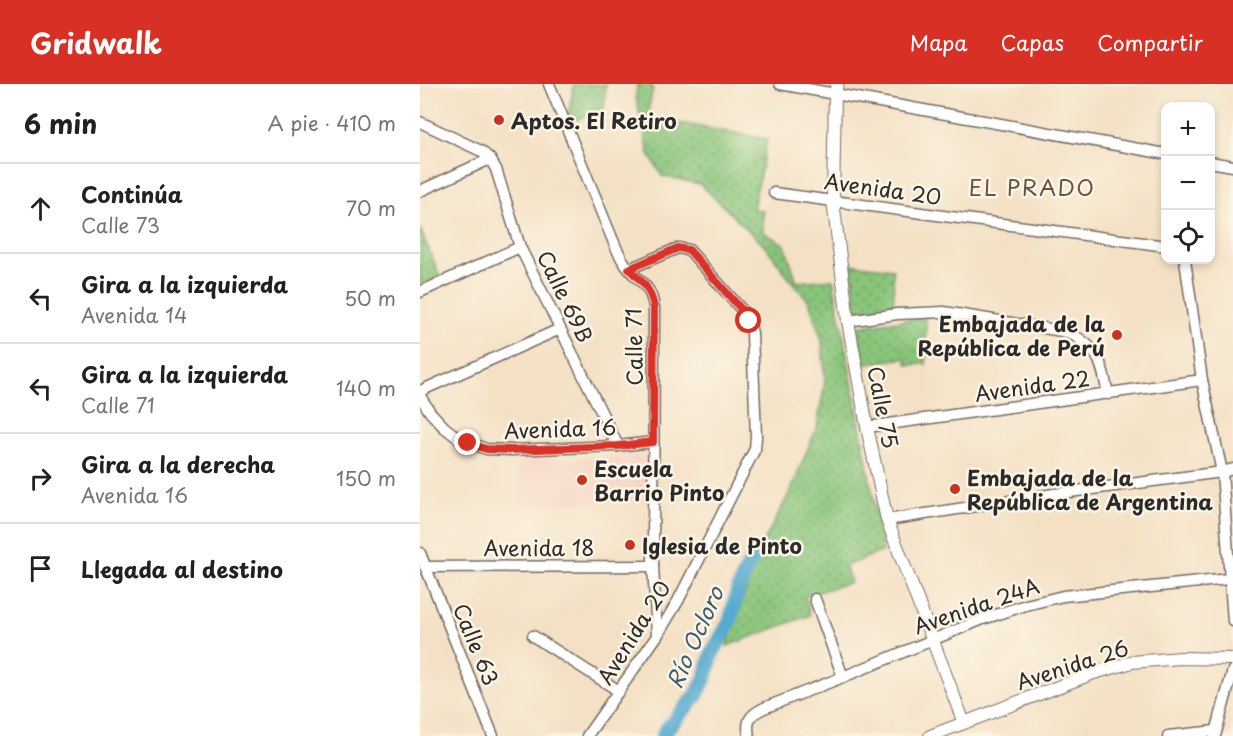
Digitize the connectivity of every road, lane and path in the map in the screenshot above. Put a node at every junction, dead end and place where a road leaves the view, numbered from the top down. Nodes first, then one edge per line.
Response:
1 (549, 84) edge
2 (780, 84) edge
3 (836, 89) edge
4 (420, 122) edge
5 (1161, 153) edge
6 (490, 159) junction
7 (1215, 163) edge
8 (1233, 166) edge
9 (420, 191) edge
10 (774, 193) dead end
11 (833, 201) junction
12 (1161, 245) edge
13 (520, 247) junction
14 (1186, 264) edge
15 (629, 269) junction
16 (420, 292) edge
17 (848, 321) junction
18 (560, 329) junction
19 (1202, 380) junction
20 (420, 391) edge
21 (1108, 394) junction
22 (420, 396) edge
23 (867, 427) junction
24 (653, 442) junction
25 (618, 446) junction
26 (1228, 471) edge
27 (887, 520) junction
28 (420, 553) edge
29 (653, 566) junction
30 (425, 567) junction
31 (1229, 579) junction
32 (815, 599) dead end
33 (1233, 621) edge
34 (533, 636) dead end
35 (657, 636) junction
36 (932, 639) junction
37 (1233, 659) edge
38 (1233, 670) edge
39 (843, 677) junction
40 (619, 691) junction
41 (964, 723) junction
42 (1215, 734) edge
43 (493, 736) edge
44 (587, 736) edge
45 (749, 736) edge
46 (930, 736) edge
47 (1168, 736) edge

1 - 15 street, Calle 71
2 - 3 street
3 - 5 street
3 - 11 street, Calle 75
4 - 6 street
6 - 9 street
6 - 13 street, Calle 69B
7 - 8 street
10 - 11 street, Avenida 20
11 - 12 street, Avenida 20
11 - 17 street, Calle 75
13 - 16 street
13 - 18 street, Calle 69B
14 - 19 street
15 - 24 street, Calle 71
15 - 35 street, Avenida 20
17 - 21 street
17 - 23 street, Calle 75
18 - 20 street
18 - 25 street, Calle 69B
19 - 21 street, Avenida 22
19 - 26 street
21 - 23 street, Avenida 22
22 - 25 street, Avenida 16
23 - 27 street, Calle 75
24 - 25 street, Avenida 16
24 - 29 street, Calle 71
26 - 27 street
26 - 31 street
27 - 36 street, Calle 75
28 - 30 street, Calle 63
29 - 30 street, Avenida 18
29 - 35 street, Calle 71
30 - 43 street, Calle 63
31 - 33 street
31 - 36 street, Avenida 24A
32 - 39 street
34 - 40 street
35 - 40 street, Avenida 20
36 - 39 street, Avenida 24A
36 - 41 street, Calle 75
37 - 41 street, Avenida 26
38 - 42 street
39 - 45 street, Avenida 24A
40 - 44 street, Avenida 20
41 - 46 street, Avenida 26
42 - 47 street

